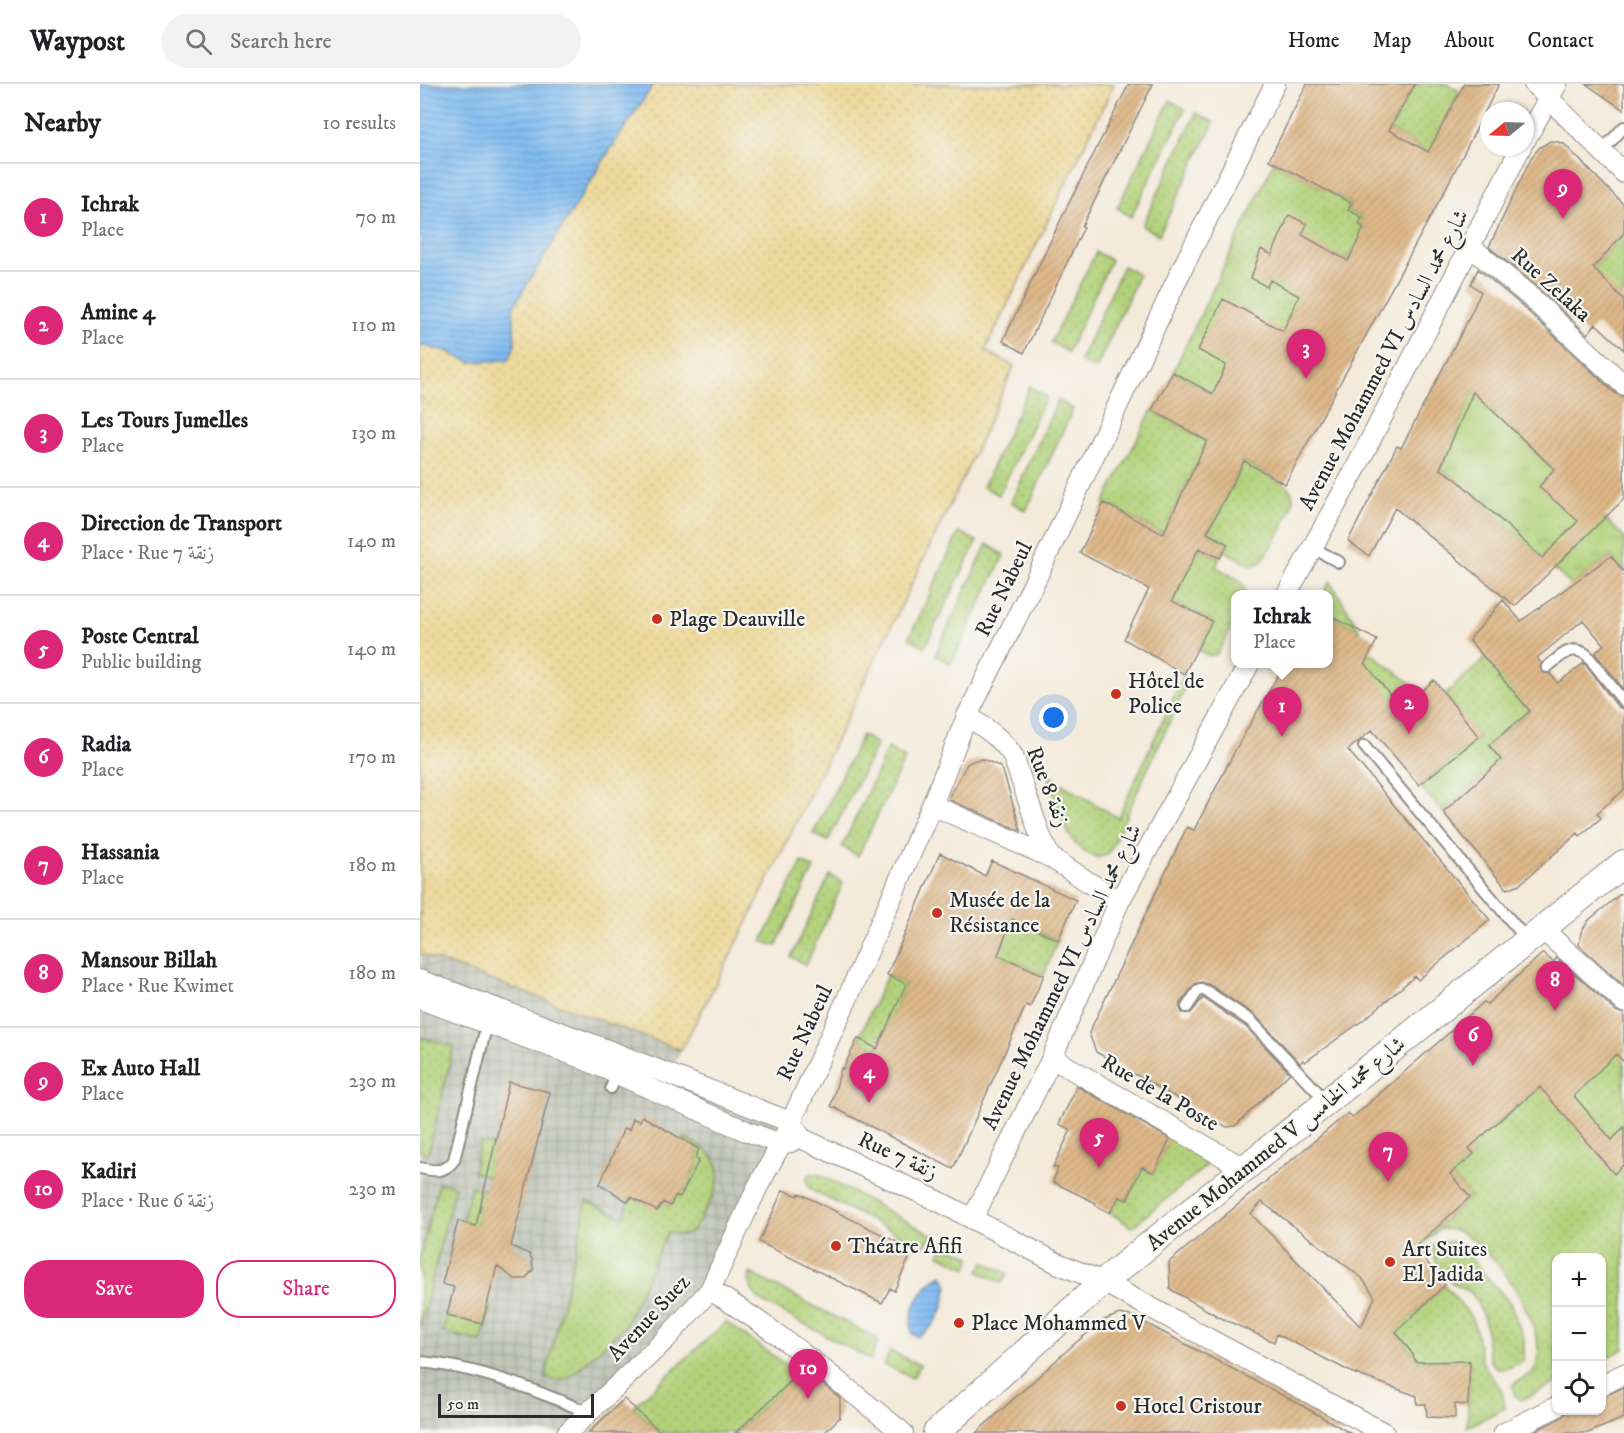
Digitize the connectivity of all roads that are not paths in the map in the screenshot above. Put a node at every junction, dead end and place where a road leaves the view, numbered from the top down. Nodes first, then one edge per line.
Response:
1 (1275, 84) edge
2 (1534, 84) edge
3 (1553, 91) edge
4 (1534, 124) edge
5 (1624, 127) edge
6 (1602, 151) junction
7 (1516, 156) edge
8 (1624, 173) edge
9 (1471, 247) junction
10 (1624, 385) edge
11 (1312, 548) junction
12 (1338, 562) dead end
13 (1289, 590) edge
14 (1547, 667) dead end
15 (1246, 668) edge
16 (1624, 702) edge
17 (967, 716) junction
18 (1364, 746) dead end
19 (932, 805) junction
20 (1050, 857) junction
21 (1624, 863) edge
22 (1119, 902) junction
23 (1534, 934) junction
24 (420, 980) edge
25 (420, 999) edge
26 (1624, 1002) edge
27 (1187, 1007) dead end
28 (487, 1023) junction
29 (552, 1037) junction
30 (1052, 1058) junction
31 (640, 1073) junction
32 (1327, 1103) junction
33 (790, 1122) junction
34 (803, 1139) junction
35 (781, 1144) junction
36 (420, 1168) edge
37 (1245, 1169) junction
38 (973, 1218) junction
39 (1103, 1282) junction
40 (710, 1290) junction
41 (420, 1362) edge
42 (1624, 1374) edge
43 (1606, 1383) edge
44 (1552, 1409) edge
45 (590, 1413) junction
46 (942, 1431) edge
47 (567, 1433) edge
48 (903, 1433) edge
49 (1384, 1433) edge
50 (1504, 1433) edge

1 - 17 street, Rue Nabeul
2 - 3 street
3 - 4 street
3 - 6 street
5 - 6 lane
6 - 8 street
7 - 9 street, Avenue Mohammed VI شارع محمد السادس
9 - 10 street, Rue Zelaka
9 - 11 street, Avenue Mohammed VI شارع محمد السادس
11 - 12 lane
11 - 13 street, Avenue Mohammed VI شارع محمد السادس
14 - 16 lane
15 - 22 street, Avenue Mohammed VI شارع محمد السادس
17 - 19 street, Rue Nabeul
17 - 20 street, Rue 8 زنقة
18 - 23 lane
19 - 20 street, Rue 8 زنقة
19 - 33 street, Rue Nabeul
20 - 22 street, Rue 8 زنقة
21 - 23 street, Avenue Mohammed V شارع محمد الخامس
22 - 30 street, Avenue Mohammed VI شارع محمد السادس
23 - 26 street
23 - 32 street, Avenue Mohammed V شارع محمد الخامس
24 - 29 street
25 - 28 street
27 - 32 lane
28 - 29 street
28 - 36 lane
29 - 31 street
29 - 31 street
30 - 37 street, Rue de la Poste
30 - 38 street, Avenue Mohammed VI شارع محمد السادس
31 - 33 street
31 - 35 street
32 - 37 street, Avenue Mohammed V شارع محمد الخامس
33 - 34 street
33 - 35 street, Avenue Suez
34 - 35 street
34 - 38 street, Rue 7 زنقة
35 - 40 street, Avenue Suez
37 - 39 street, Avenue Mohammed V شارع محمد الخامس
38 - 39 street, Rue 7 زنقة
39 - 46 street, Avenue Mohammed V شارع محمد الخامس
39 - 49 street, Rue 7 زنقة
40 - 45 street, Avenue Suez
40 - 48 street
41 - 45 lane
42 - 43 street
44 - 50 street
45 - 47 street, Avenue Suez

